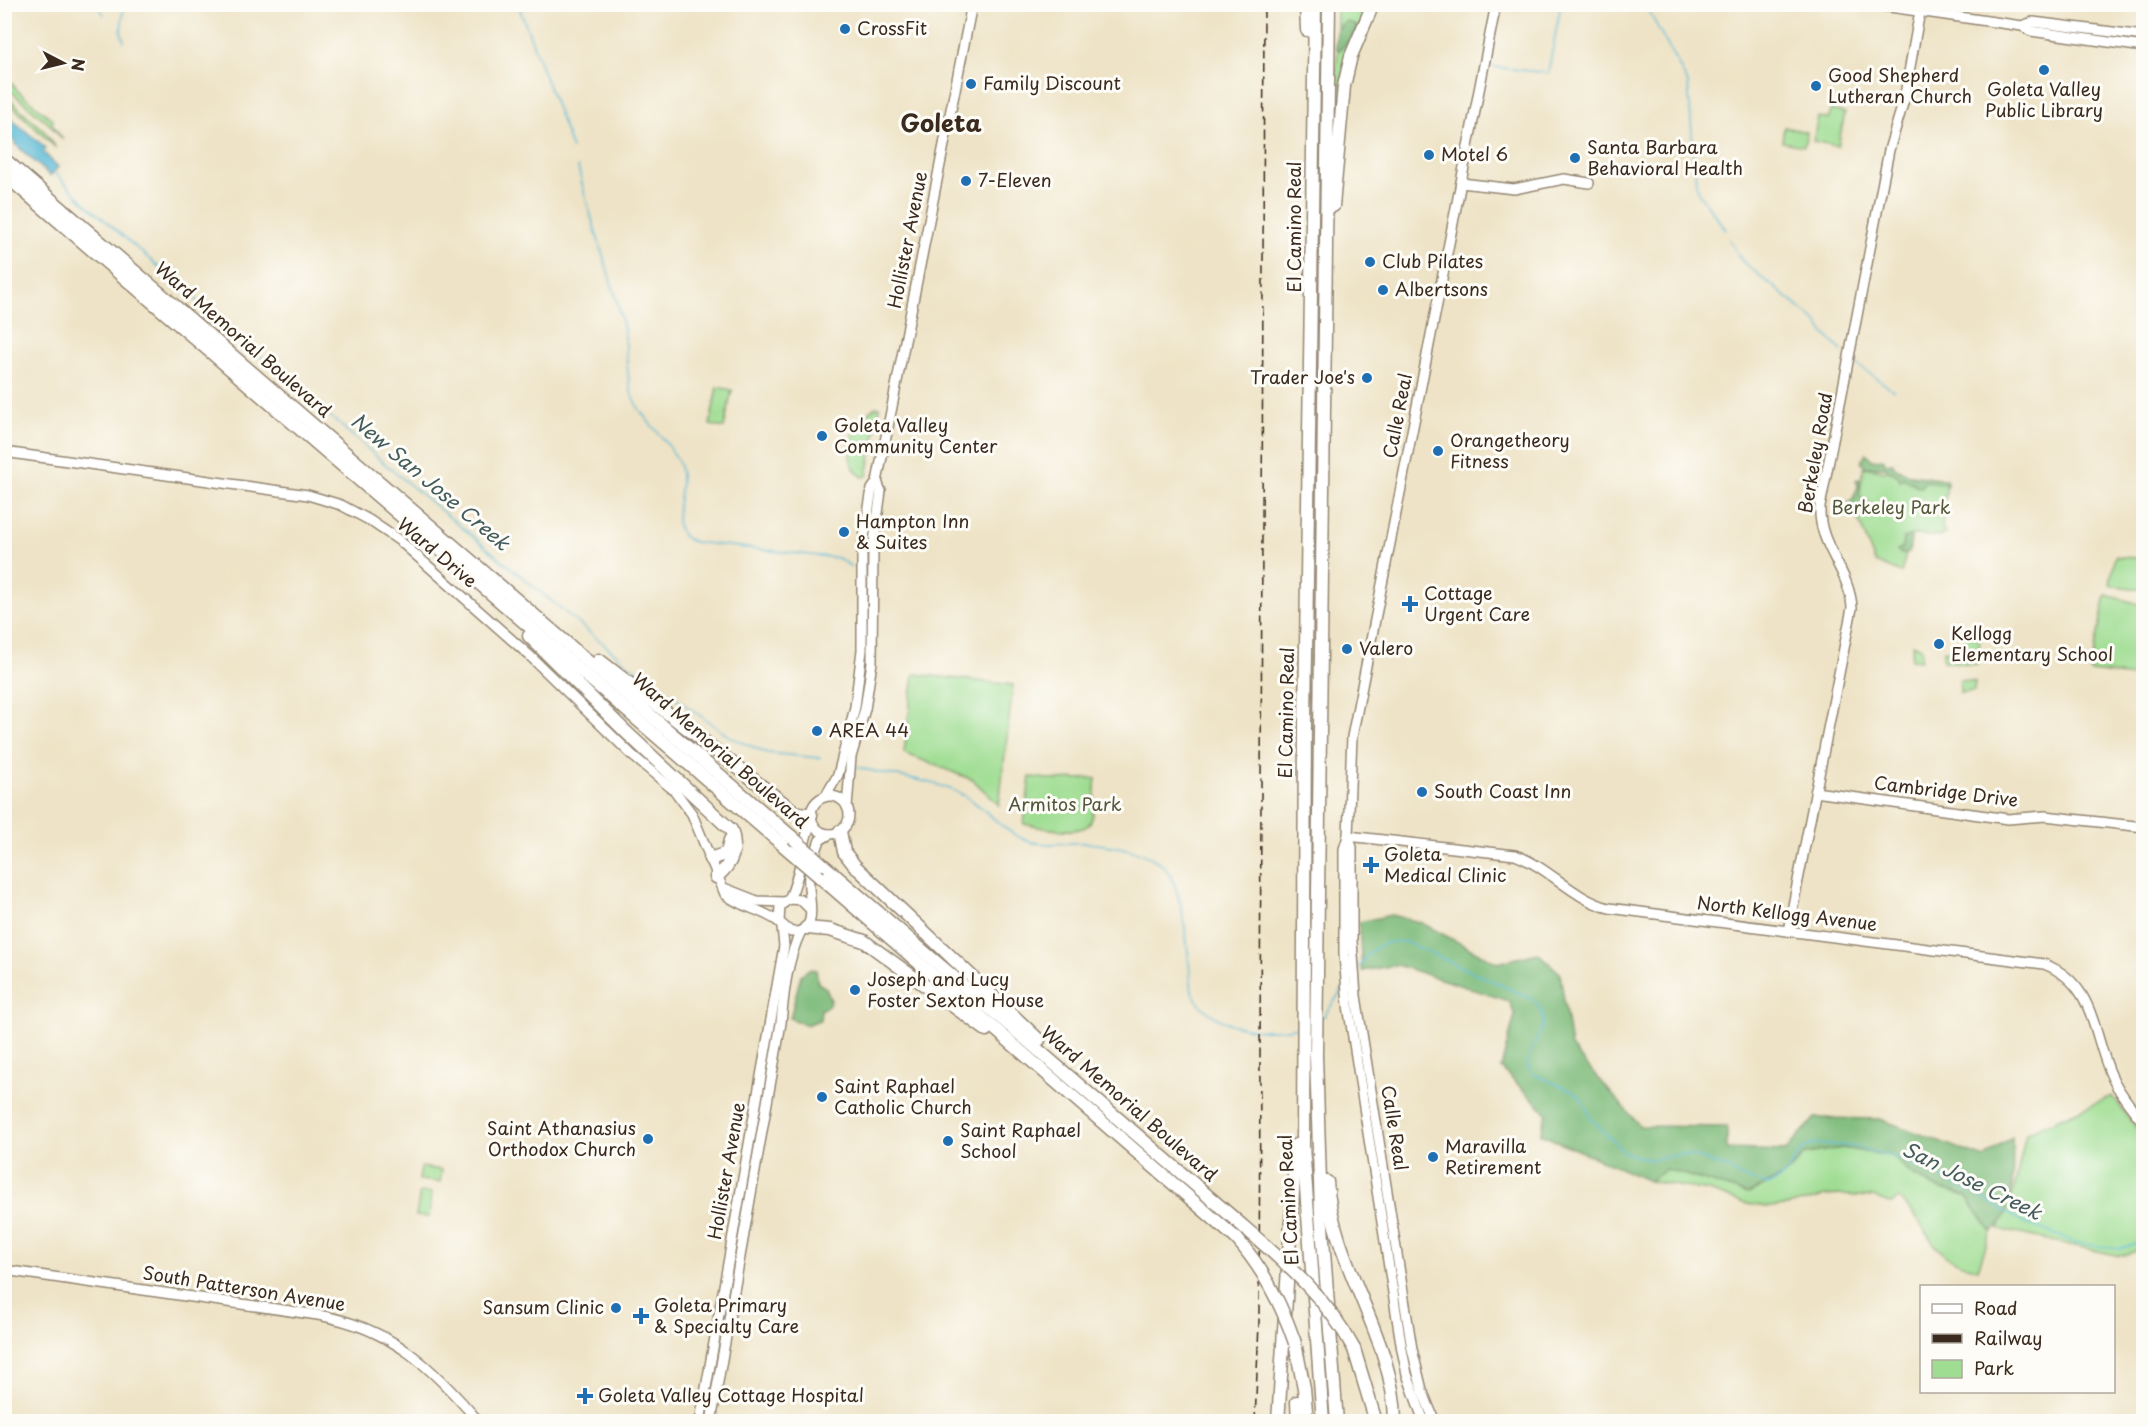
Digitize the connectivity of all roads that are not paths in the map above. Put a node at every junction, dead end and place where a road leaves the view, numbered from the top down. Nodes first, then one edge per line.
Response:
1 (972, 4) edge
2 (1306, 4) edge
3 (1315, 4) edge
4 (1329, 4) edge
5 (1375, 4) edge
6 (1496, 4) edge
7 (1869, 4) edge
8 (1920, 11) junction
9 (2022, 26) junction
10 (2144, 36) edge
11 (2144, 47) edge
12 (1314, 121) junction
13 (4, 159) edge
14 (4, 174) edge
15 (1461, 183) junction
16 (1589, 183) dead end
17 (1325, 245) junction
18 (4, 452) edge
19 (503, 596) junction
20 (843, 776) junction
21 (1815, 792) junction
22 (825, 796) junction
23 (847, 807) junction
24 (812, 818) junction
25 (2144, 827) edge
26 (727, 828) junction
27 (835, 833) junction
28 (1348, 836) junction
29 (710, 859) junction
30 (716, 877) junction
31 (724, 888) junction
32 (787, 900) junction
33 (810, 908) junction
34 (780, 925) junction
35 (804, 930) junction
36 (1788, 931) junction
37 (1316, 1056) junction
38 (1054, 1079) junction
39 (1080, 1085) junction
40 (1303, 1102) junction
41 (2144, 1123) edge
42 (4, 1270) edge
43 (1295, 1343) junction
44 (1370, 1403) junction
45 (479, 1422) edge
46 (700, 1422) edge
47 (711, 1422) edge
48 (1278, 1422) edge
49 (1298, 1422) edge
50 (1307, 1422) edge
51 (1323, 1422) edge
52 (1337, 1422) edge
53 (1371, 1422) edge
54 (1376, 1422) edge
55 (1395, 1422) edge
56 (1424, 1422) edge
57 (1435, 1422) edge

1 - 20 main road, Hollister Avenue
2 - 12 highway
3 - 12 highway, El Camino Real
4 - 17 highway, El Camino Real
5 - 17 highway
6 - 15 main road, Calle Real
7 - 8 main road
8 - 9 main road
8 - 21 main road, Berkeley Road
9 - 10 main road
9 - 11 main road
12 - 40 highway, El Camino Real
13 - 19 highway, Ward Memorial Boulevard
14 - 19 highway, Ward Memorial Boulevard
15 - 16 main road
15 - 28 main road, Calle Real
17 - 37 highway, El Camino Real
18 - 29 main road, Ward Drive
19 - 24 highway
19 - 26 highway
19 - 38 highway, Ward Memorial Boulevard, bridge
19 - 39 highway, Ward Memorial Boulevard, bridge
20 - 22 main road, Hollister Avenue
20 - 23 main road, Hollister Avenue
21 - 25 main road, Cambridge Drive
21 - 36 main road, Berkeley Road
22 - 23 main road
22 - 24 main road
23 - 27 main road
24 - 27 main road
24 - 32 main road
26 - 29 highway
26 - 30 highway
27 - 33 main road
27 - 39 highway
28 - 36 main road, North Kellogg Avenue
28 - 56 main road, Calle Real
28 - 57 main road, Calle Real
29 - 30 main road, Ward Drive
30 - 31 main road, Ward Drive
31 - 32 main road
31 - 34 main road, Ward Drive
32 - 33 main road
32 - 34 main road
33 - 35 main road
34 - 35 main road
34 - 46 main road, Hollister Avenue
35 - 38 highway
35 - 47 main road, Hollister Avenue
36 - 41 main road, North Kellogg Avenue
37 - 52 highway, El Camino Real
37 - 55 highway
38 - 43 highway, Ward Memorial Boulevard, bridge
39 - 44 highway, Ward Memorial Boulevard, bridge
40 - 48 highway
40 - 51 highway, El Camino Real
42 - 45 main road, South Patterson Avenue
43 - 49 highway
43 - 50 highway
44 - 53 highway
44 - 54 highway

